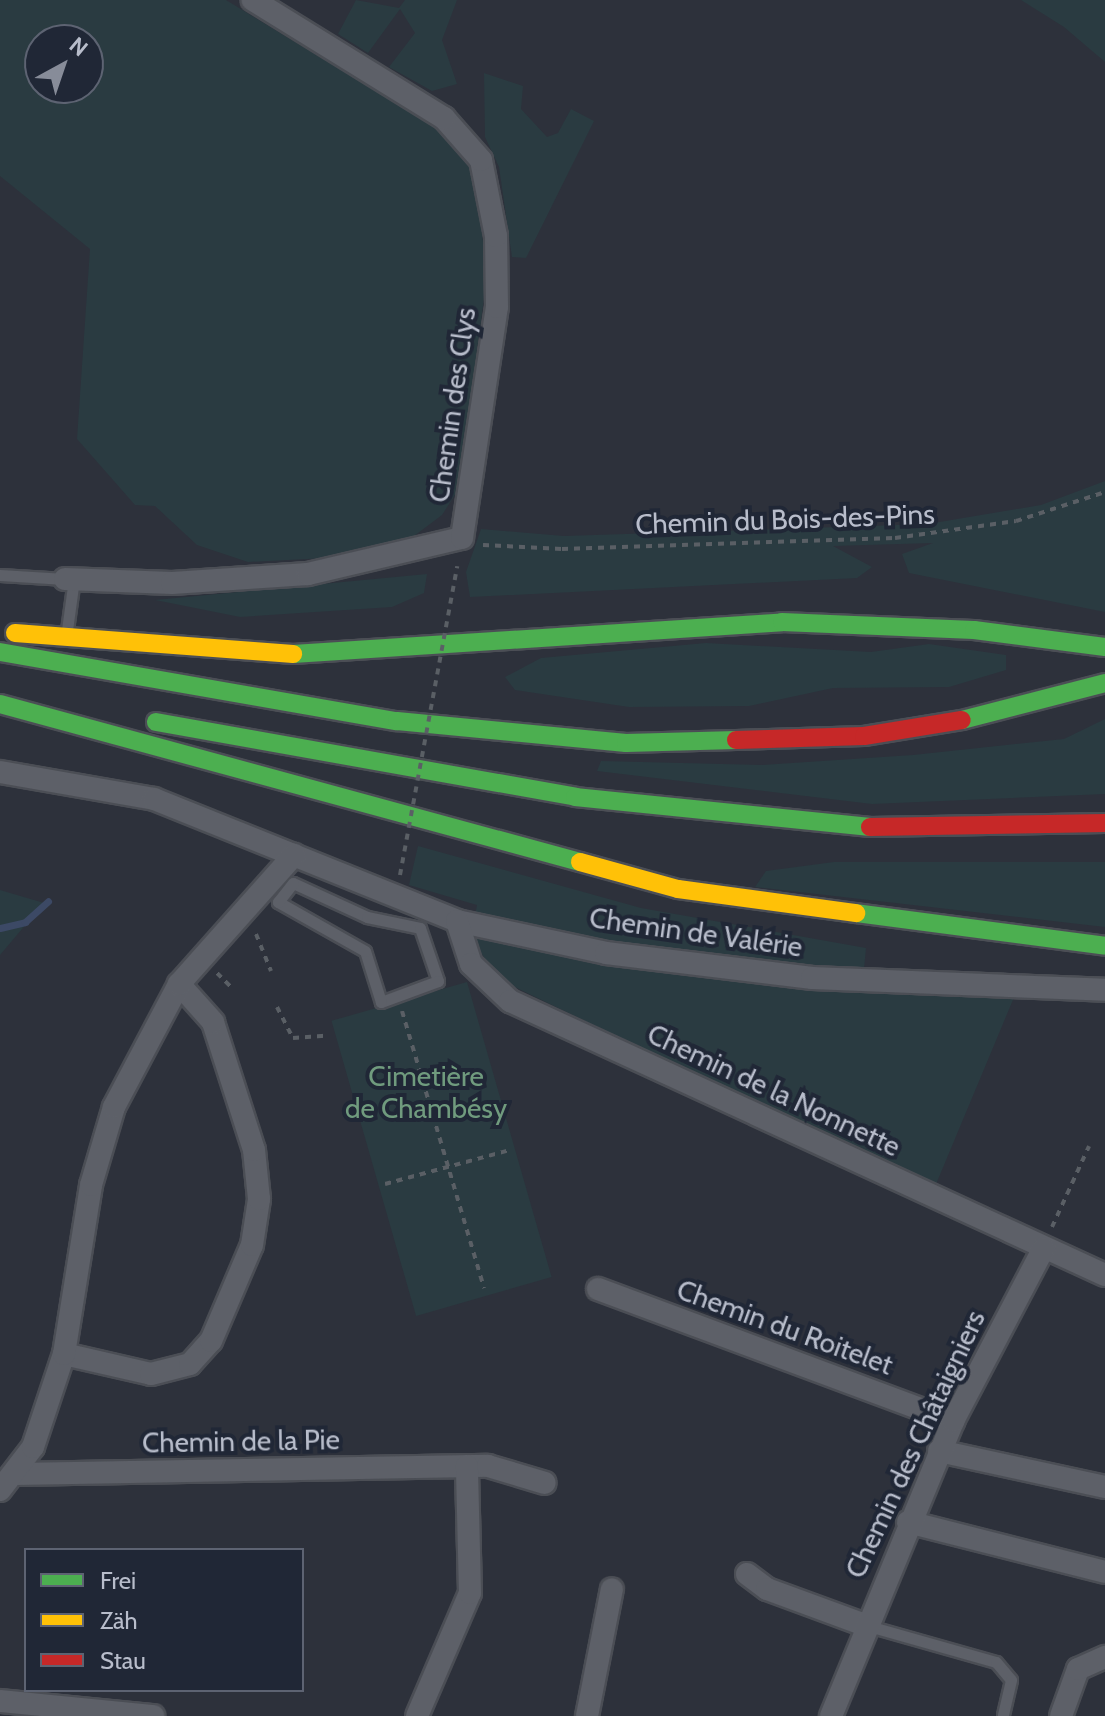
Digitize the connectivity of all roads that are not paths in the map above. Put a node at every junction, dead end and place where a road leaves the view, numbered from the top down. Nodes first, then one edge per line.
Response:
1 (253, 0) edge
2 (0, 575) edge
3 (70, 579) junction
4 (0, 631) edge
5 (66, 637) junction
6 (1105, 647) edge
7 (0, 652) edge
8 (1105, 683) edge
9 (0, 693) edge
10 (0, 704) edge
11 (0, 772) edge
12 (1105, 823) edge
13 (294, 855) junction
14 (457, 921) junction
15 (1105, 946) edge
16 (179, 984) junction
17 (1105, 990) edge
18 (398, 997) joint
19 (1044, 1248) junction
20 (1105, 1275) edge
21 (598, 1289) dead end
22 (64, 1354) junction
23 (953, 1421) junction
24 (939, 1451) junction
25 (467, 1466) junction
26 (8, 1482) edge
27 (545, 1483) dead end
28 (1105, 1487) edge
29 (908, 1522) junction
30 (1105, 1572) edge
31 (747, 1574) dead end
32 (612, 1589) dead end
33 (865, 1625) junction
34 (1105, 1657) edge
35 (0, 1701) edge
36 (837, 1714) edge
37 (1003, 1715) edge
38 (153, 1716) edge
39 (417, 1716) edge
40 (587, 1716) edge
41 (1061, 1716) edge

1 - 3 street, Chemin des Clys
2 - 3 lane
3 - 5 lane
4 - 5 highway
5 - 6 highway
7 - 8 highway
9 - 12 highway
10 - 15 highway
11 - 13 street, Chemin de Valérie
13 - 14 street, Chemin de Valérie
13 - 16 street
14 - 17 street, Chemin de Valérie
14 - 19 street, Chemin de la Nonnette
16 - 22 street
16 - 22 street
18 - 18 lane
19 - 20 street, Chemin de la Nonnette
19 - 23 street, Chemin des Châtaigniers
21 - 23 street, Chemin du Roitelet
22 - 26 street
23 - 24 street, Chemin des Châtaigniers
24 - 28 street
24 - 29 street, Chemin des Châtaigniers
25 - 26 street, Chemin de la Pie
25 - 27 street, Chemin de la Pie
25 - 39 street
29 - 30 street
29 - 33 street, Chemin des Châtaigniers
31 - 33 street, Chemin des Châtaigniers
32 - 40 street
33 - 36 street, Chemin des Châtaigniers
33 - 37 lane
34 - 41 street
35 - 38 street

